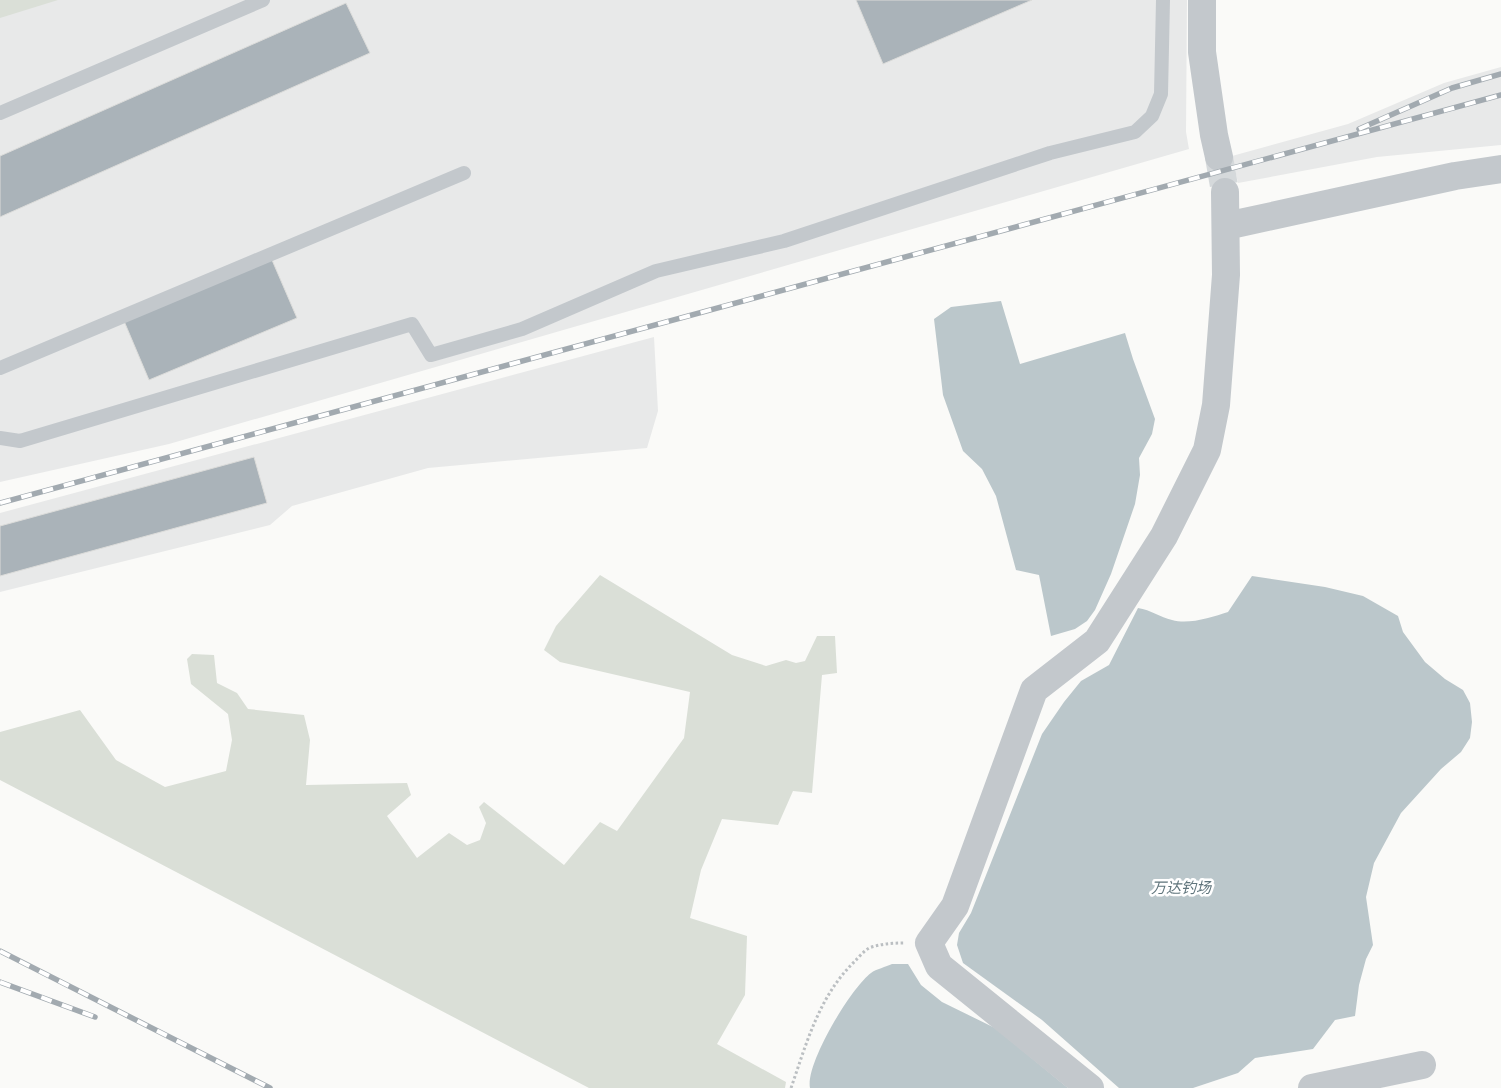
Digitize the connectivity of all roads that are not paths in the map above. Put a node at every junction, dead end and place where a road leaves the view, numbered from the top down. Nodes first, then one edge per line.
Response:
1 (263, 0) edge
2 (1163, 0) edge
3 (1202, 0) edge
4 (0, 112) edge
5 (1219, 157) tunnel mouth
6 (1501, 169) edge
7 (464, 173) dead end
8 (1225, 192) tunnel mouth
9 (1226, 226) junction
10 (0, 368) edge
11 (0, 438) edge
12 (1422, 1065) dead end
13 (1090, 1088) edge
14 (1312, 1088) edge

1 - 4 lane
2 - 11 lane
3 - 5 street
6 - 9 street
7 - 10 lane
8 - 9 street
9 - 13 street
12 - 14 street

